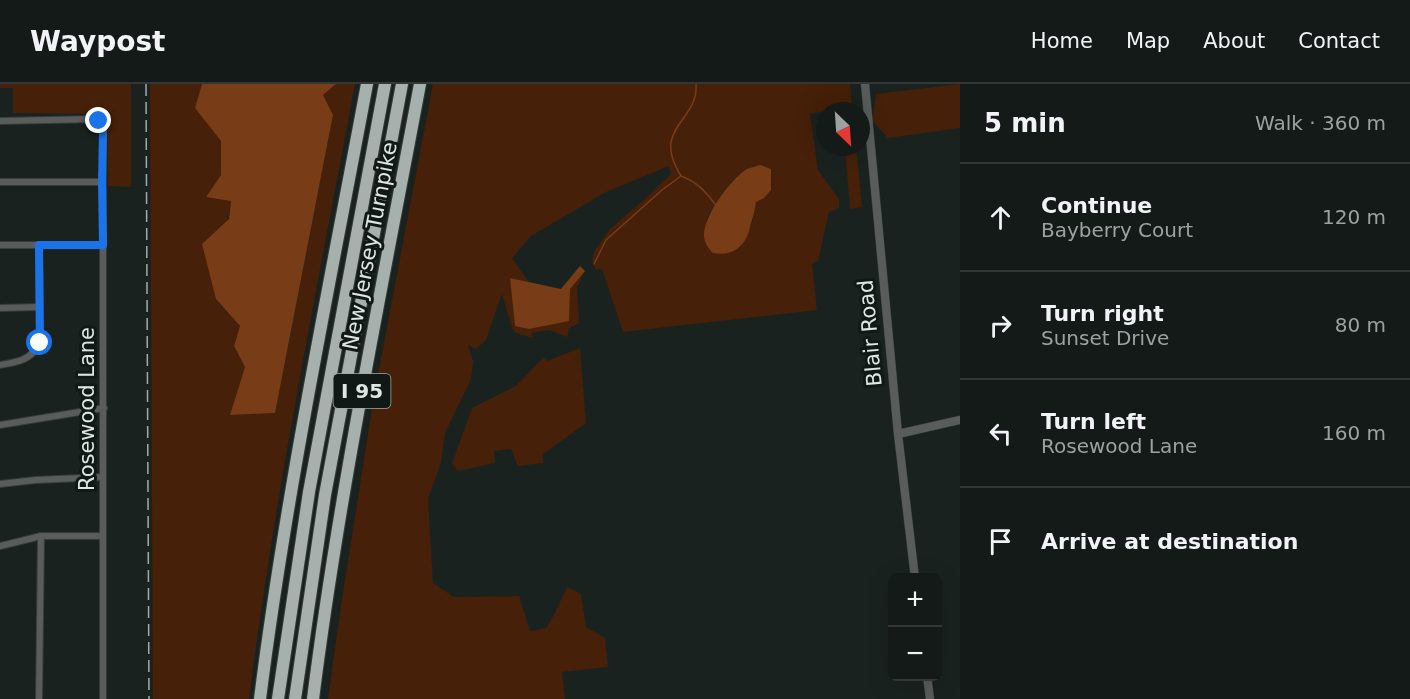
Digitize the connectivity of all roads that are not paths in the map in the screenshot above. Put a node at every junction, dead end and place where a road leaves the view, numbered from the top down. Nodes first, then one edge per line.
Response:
1 (367, 84) edge
2 (386, 84) edge
3 (402, 84) edge
4 (420, 84) edge
5 (865, 84) edge
6 (0, 121) edge
7 (0, 182) edge
8 (102, 182) junction
9 (0, 245) edge
10 (39, 245) junction
11 (103, 245) junction
12 (40, 307) junction
13 (0, 308) edge
14 (0, 365) edge
15 (104, 408) junction
16 (960, 420) edge
17 (0, 425) edge
18 (898, 434) junction
19 (103, 477) junction
20 (0, 484) edge
21 (41, 536) junction
22 (103, 536) junction
23 (0, 546) edge
24 (914, 573) edge
25 (928, 681) edge
26 (39, 699) edge
27 (103, 699) edge
28 (260, 699) edge
29 (278, 699) edge
30 (295, 699) edge
31 (313, 699) edge
32 (930, 699) edge

1 - 28 highway, New Jersey Turnpike / I 95
2 - 29 highway, New Jersey Turnpike / I 95
3 - 30 highway, New Jersey Turnpike / I 95
4 - 31 highway, New Jersey Turnpike / I 95
5 - 18 street, Blair Road
6 - 8 street, Rosewood Lane
7 - 8 street
8 - 11 street, Rosewood Lane
9 - 10 street
10 - 11 street
10 - 12 street
11 - 15 street, Rosewood Lane
12 - 13 street
12 - 14 street
15 - 17 street
15 - 19 street, Rosewood Lane
16 - 18 street
18 - 24 street, Blair Road
19 - 20 street
19 - 22 street, Rosewood Lane
21 - 22 street
21 - 23 street
21 - 26 street
22 - 27 street, Rosewood Lane
25 - 32 street

